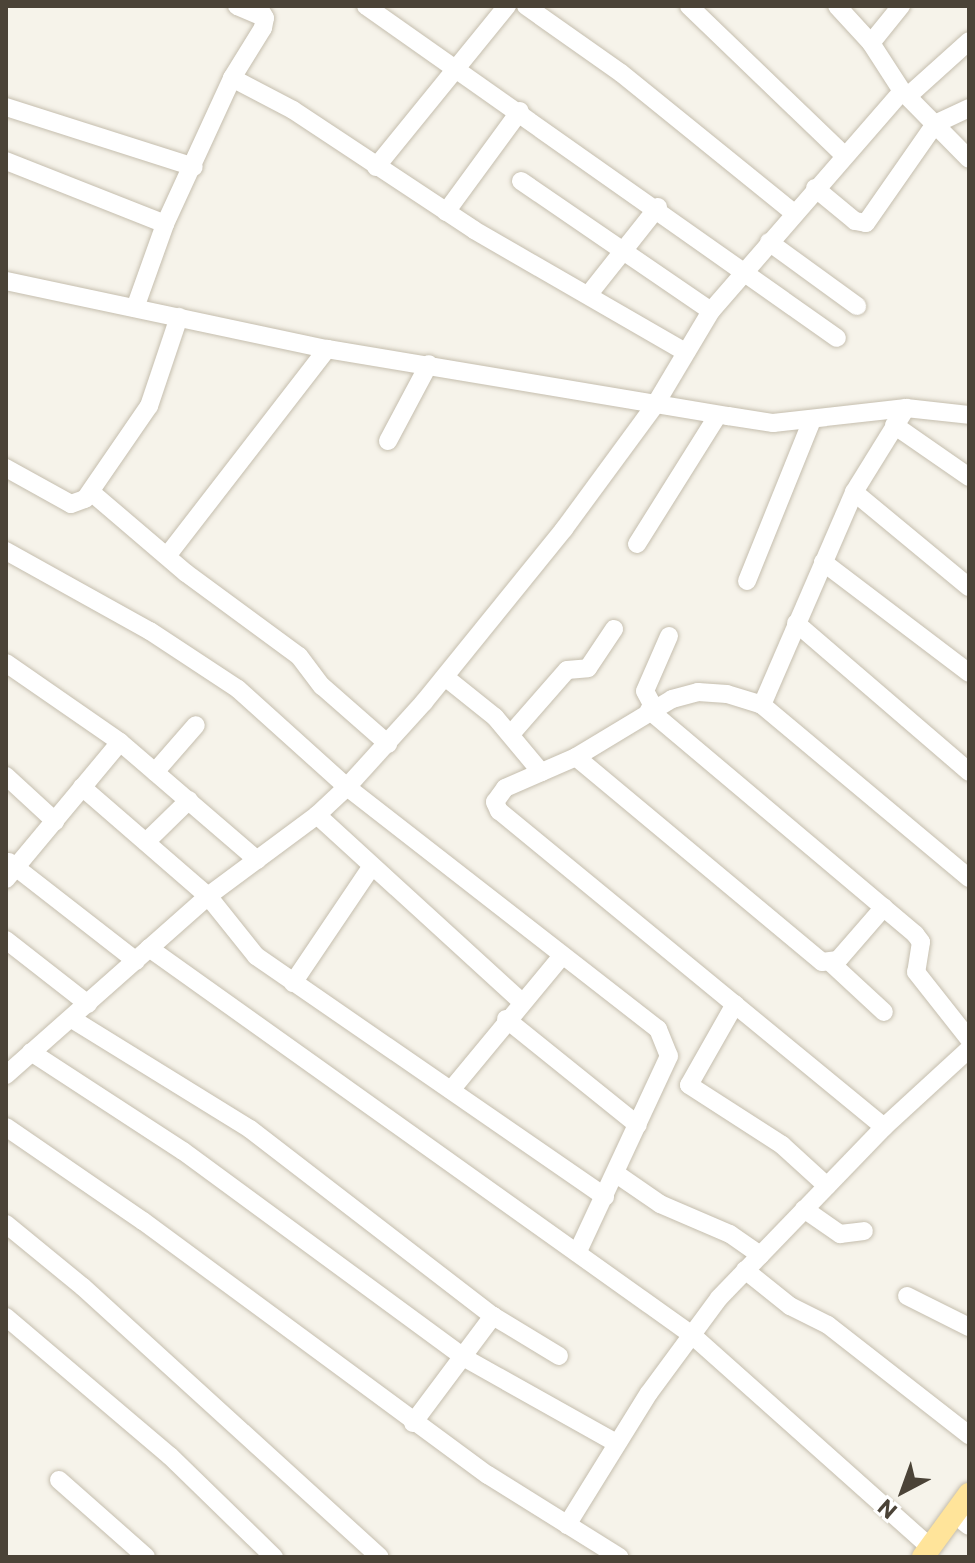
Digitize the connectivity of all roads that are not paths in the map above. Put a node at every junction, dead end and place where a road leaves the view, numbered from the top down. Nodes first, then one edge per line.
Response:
1 (237, 6) edge
2 (366, 6) edge
3 (507, 6) edge
4 (526, 6) edge
5 (689, 6) edge
6 (837, 6) edge
7 (901, 6) edge
8 (262, 12) edge
9 (969, 41) edge
10 (871, 43) junction
11 (457, 67) junction
12 (232, 78) junction
13 (905, 94) junction
14 (6, 107) edge
15 (969, 108) edge
16 (520, 111) junction
17 (935, 124) junction
18 (844, 155) junction
19 (969, 159) edge
20 (6, 161) edge
21 (194, 167) junction
22 (376, 167) junction
23 (521, 181) dead end
24 (815, 188) junction
25 (658, 207) junction
26 (446, 212) junction
27 (794, 213) junction
28 (165, 224) junction
29 (769, 242) junction
30 (622, 253) junction
31 (747, 269) junction
32 (6, 281) edge
33 (589, 294) junction
34 (857, 306) dead end
35 (135, 308) junction
36 (711, 311) junction
37 (179, 317) junction
38 (837, 338) dead end
39 (327, 349) junction
40 (685, 352) junction
41 (429, 364) junction
42 (655, 405) junction
43 (906, 408) junction
44 (718, 415) junction
45 (969, 415) edge
46 (812, 420) junction
47 (894, 425) junction
48 (388, 441) dead end
49 (6, 468) edge
50 (969, 477) edge
51 (91, 492) junction
52 (854, 492) junction
53 (637, 544) dead end
54 (6, 551) edge
55 (167, 556) junction
56 (823, 562) junction
57 (747, 581) dead end
58 (969, 587) edge
59 (796, 623) junction
60 (614, 629) dead end
61 (669, 636) dead end
62 (6, 663) edge
63 (969, 673) edge
64 (445, 677) junction
65 (762, 705) junction
66 (652, 709) junction
67 (196, 725) dead end
68 (511, 734) junction
69 (120, 742) junction
70 (388, 744) junction
71 (576, 757) junction
72 (155, 772) junction
73 (541, 772) junction
74 (969, 772) edge
75 (6, 776) edge
76 (82, 787) junction
77 (347, 787) junction
78 (189, 800) junction
79 (317, 815) junction
80 (55, 821) junction
81 (146, 842) junction
82 (257, 860) junction
83 (372, 866) junction
84 (10, 869) edge
85 (969, 878) edge
86 (208, 896) junction
87 (884, 907) junction
88 (6, 940) edge
89 (142, 954) junction
90 (561, 957) junction
91 (831, 963) junction
92 (293, 983) junction
93 (521, 1001) junction
94 (88, 1004) junction
95 (735, 1004) junction
96 (884, 1012) dead end
97 (72, 1019) junction
98 (506, 1019) junction
99 (969, 1039) edge
100 (969, 1049) edge
101 (31, 1052) junction
102 (6, 1075) edge
103 (451, 1090) junction
104 (638, 1125) junction
105 (6, 1127) edge
106 (884, 1127) junction
107 (618, 1175) junction
108 (827, 1186) junction
109 (605, 1197) junction
110 (804, 1209) junction
111 (6, 1224) edge
112 (864, 1231) dead end
113 (577, 1253) junction
114 (760, 1255) junction
115 (745, 1270) junction
116 (907, 1296) dead end
117 (493, 1316) junction
118 (6, 1317) edge
119 (969, 1327) edge
120 (692, 1335) junction
121 (559, 1356) dead end
122 (463, 1357) junction
123 (413, 1423) junction
124 (969, 1435) edge
125 (616, 1443) junction
126 (59, 1480) dead end
127 (969, 1494) edge
128 (967, 1521) edge
129 (567, 1525) junction
130 (931, 1554) edge
131 (146, 1557) edge
132 (274, 1557) edge
133 (380, 1557) edge
134 (619, 1557) edge

1 - 8 street
2 - 11 street
3 - 11 street
4 - 27 street
5 - 18 street
6 - 10 street
7 - 10 street
8 - 12 street
9 - 13 street
10 - 13 street
11 - 16 street
11 - 22 street
12 - 21 street
12 - 22 street
13 - 17 street
13 - 18 street
14 - 21 street
15 - 17 street
16 - 25 street
16 - 26 street
17 - 19 street
17 - 24 street
18 - 24 street
20 - 28 street
21 - 28 street
22 - 26 street
23 - 30 street
24 - 27 street
25 - 30 street
25 - 31 street
26 - 33 street
27 - 29 street
28 - 35 street
29 - 31 street
29 - 34 street
30 - 33 street
30 - 36 street
31 - 36 street
31 - 38 street
32 - 35 street
33 - 40 street
35 - 37 street
36 - 40 street
37 - 39 street
37 - 51 street
39 - 41 street
39 - 55 street
40 - 42 street
41 - 42 street
41 - 48 street
42 - 44 street
42 - 64 street
43 - 45 street
43 - 46 street
43 - 47 street
44 - 46 street
44 - 53 street
46 - 57 street
47 - 50 street
47 - 52 street
49 - 51 street
51 - 55 street
52 - 56 street
52 - 58 street
54 - 77 street
55 - 70 street
56 - 59 street
56 - 63 street
59 - 65 street
59 - 74 street
60 - 68 street
61 - 66 street
62 - 69 street
64 - 68 street
64 - 70 street
65 - 66 street
65 - 85 street
66 - 71 street
66 - 87 street
67 - 72 street
68 - 73 street
69 - 72 street
69 - 76 street
70 - 77 street
71 - 73 street
71 - 91 street
72 - 78 street
73 - 95 street
75 - 80 street
76 - 80 street
76 - 81 street
77 - 79 street
77 - 90 street
78 - 81 street
78 - 82 street
79 - 82 street
79 - 83 street
80 - 84 street
81 - 86 street
82 - 86 street
83 - 92 street
83 - 93 street
84 - 89 street
86 - 89 street
86 - 92 street
87 - 91 street
87 - 99 street
88 - 94 street
89 - 94 street
89 - 113 street
90 - 93 street
90 - 104 street
91 - 96 street
92 - 103 street
93 - 98 street
94 - 97 street
95 - 106 street
95 - 108 street
97 - 101 street
97 - 117 street
98 - 103 street
98 - 104 street
100 - 106 street
101 - 102 street
101 - 122 street
103 - 109 street
104 - 107 street
105 - 123 street
106 - 108 street
107 - 109 street
107 - 114 street
108 - 110 street
109 - 113 street
110 - 112 street
110 - 114 street
111 - 133 street
113 - 120 street
114 - 115 street
115 - 120 street
115 - 124 street
116 - 119 street
117 - 121 street
117 - 122 street
118 - 132 street
120 - 125 street
120 - 130 street
122 - 123 street
122 - 125 street
123 - 129 street
125 - 129 street
126 - 131 street
127 - 130 main road
128 - 130 main road
129 - 134 street

